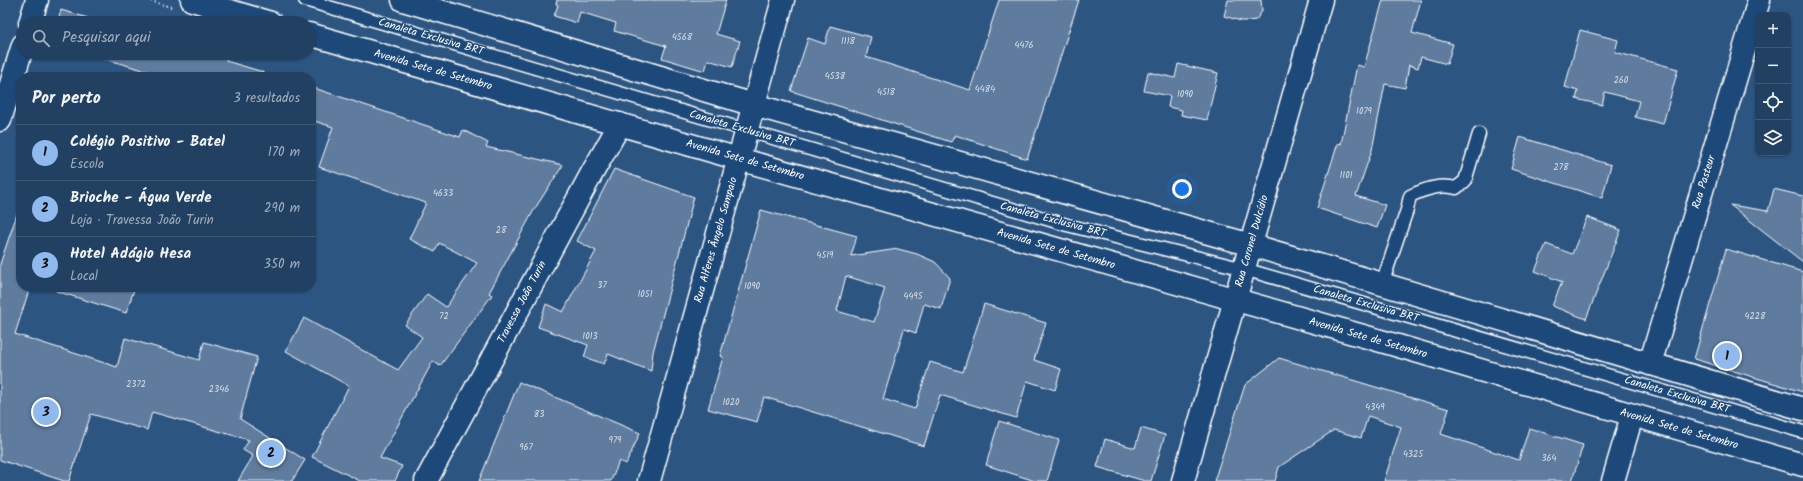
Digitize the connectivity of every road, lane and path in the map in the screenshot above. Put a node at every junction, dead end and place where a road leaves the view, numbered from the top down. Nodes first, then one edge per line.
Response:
1 (37, 0) edge
2 (192, 0) edge
3 (305, 0) edge
4 (403, 0) edge
5 (783, 0) edge
6 (1321, 0) edge
7 (1759, 0) edge
8 (32, 16) edge
9 (247, 16) edge
10 (316, 36) edge
11 (16, 60) edge
12 (6, 82) edge
13 (754, 105) junction
14 (0, 120) edge
15 (620, 124) junction
16 (747, 130) junction
17 (1479, 134) dead end
18 (739, 159) junction
19 (1251, 245) junction
20 (1244, 269) junction
21 (1382, 284) junction
22 (1235, 300) junction
23 (1650, 364) junction
24 (1803, 409) edge
25 (1632, 416) junction
26 (1803, 432) edge
27 (1803, 465) edge
28 (426, 481) edge
29 (649, 481) edge
30 (1183, 481) edge
31 (1613, 481) edge

1 - 8 main road
2 - 9 main road
3 - 16 lane, Canaleta Exclusiva BRT
4 - 13 main road
5 - 13 main road, Rua Alferes Ângelo Sampaio
6 - 19 main road, Rua Coronel Dulcídio
7 - 23 main road, Rua Pasteur
10 - 15 main road, Avenida Sete de Setembro
11 - 12 main road
12 - 14 main road
13 - 16 main road, Rua Alferes Ângelo Sampaio
13 - 19 main road
15 - 18 main road, Avenida Sete de Setembro
15 - 28 main road, Travessa João Turin
16 - 18 main road, Rua Alferes Ângelo Sampaio
16 - 20 lane, Canaleta Exclusiva BRT
17 - 21 lane
18 - 22 main road, Avenida Sete de Setembro
18 - 29 main road, Rua Alferes Ângelo Sampaio
19 - 20 main road, Rua Coronel Dulcídio
19 - 21 main road
20 - 22 main road, Rua Coronel Dulcídio
20 - 26 lane, Canaleta Exclusiva BRT
21 - 23 main road
22 - 25 main road, Avenida Sete de Setembro
22 - 30 main road, Rua Coronel Dulcídio
23 - 24 main road
25 - 27 main road, Avenida Sete de Setembro
25 - 31 main road

